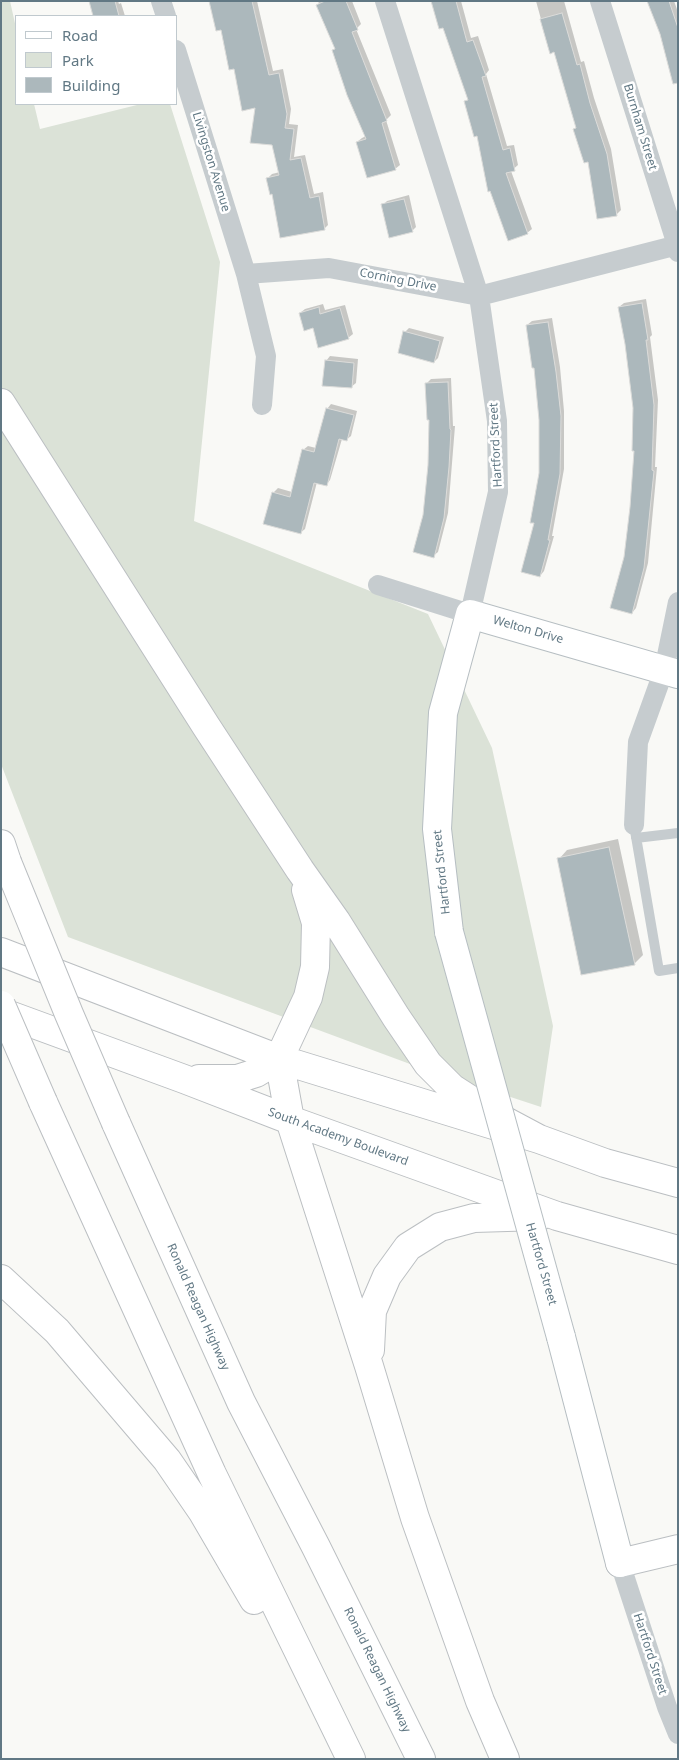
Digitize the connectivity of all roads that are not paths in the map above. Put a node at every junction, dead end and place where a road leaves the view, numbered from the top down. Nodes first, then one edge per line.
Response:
1 (161, 1) edge
2 (385, 1) edge
3 (600, 1) edge
4 (166, 15) edge
5 (178, 56) edge
6 (677, 245) edge
7 (678, 252) edge
8 (246, 274) junction
9 (479, 296) junction
10 (1, 403) edge
11 (262, 405) dead end
12 (378, 586) dead end
13 (678, 602) edge
14 (470, 614) junction
15 (671, 672) edge
16 (635, 832) junction
17 (678, 833) edge
18 (4, 853) edge
19 (300, 870) junction
20 (1, 952) edge
21 (678, 968) edge
22 (1, 1005) edge
23 (1, 1012) edge
24 (279, 1060) junction
25 (184, 1079) junction
26 (290, 1120) junction
27 (539, 1139) junction
28 (605, 1162) junction
29 (678, 1175) edge
30 (678, 1183) edge
31 (557, 1216) junction
32 (644, 1242) junction
33 (678, 1250) edge
34 (678, 1258) edge
35 (1, 1278) edge
36 (369, 1366) junction
37 (678, 1549) edge
38 (620, 1563) junction
39 (678, 1734) edge
40 (349, 1753) edge
41 (421, 1759) edge
42 (505, 1759) edge

1 - 4 street
2 - 9 street, Hartford Street
3 - 6 street, Burnham Street
5 - 8 street, Livingston Avenue
6 - 7 street, Burnham Street
6 - 9 street, Corning Drive
8 - 9 street, Corning Drive
8 - 11 street
9 - 14 street, Hartford Street
10 - 19 main road
12 - 14 street, Welton Drive
13 - 15 street
14 - 15 main road, Welton Drive
14 - 38 main road, Hartford Street, bridge
15 - 16 street
16 - 17 lane
16 - 21 lane
18 - 41 main road, Ronald Reagan Highway, bridge
19 - 24 main road
19 - 27 main road
20 - 24 main road
22 - 40 main road, bridge
23 - 25 main road, South Academy Boulevard
24 - 25 main road
24 - 26 main road
24 - 27 main road
25 - 26 main road, South Academy Boulevard
26 - 31 main road, South Academy Boulevard
26 - 36 main road
27 - 28 main road
28 - 29 main road
28 - 30 main road
31 - 32 main road, South Academy Boulevard
31 - 36 main road
32 - 33 main road, South Academy Boulevard
32 - 34 main road
35 - 40 main road
36 - 42 main road
37 - 38 main road
38 - 39 street, Hartford Street

